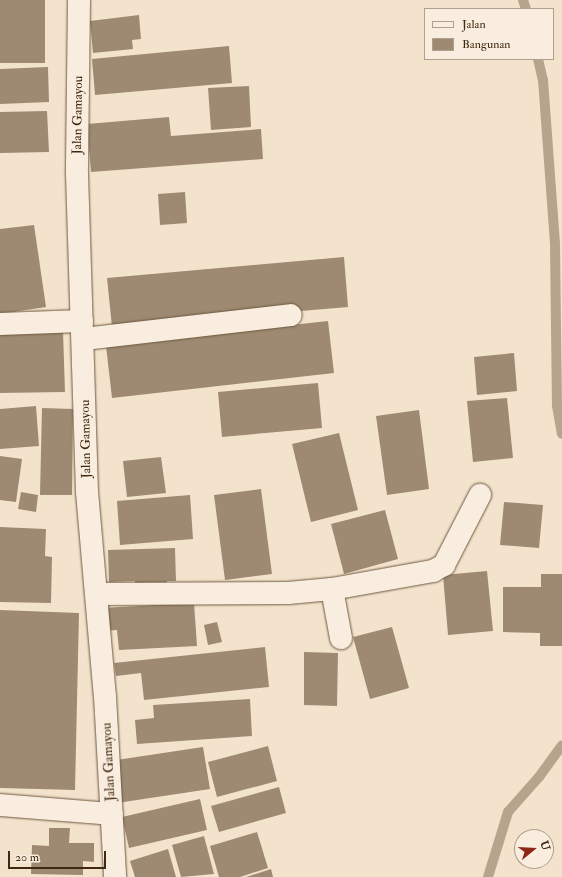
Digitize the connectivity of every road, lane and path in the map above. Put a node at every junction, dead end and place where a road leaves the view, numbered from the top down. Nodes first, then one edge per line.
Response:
1 (80, 0) edge
2 (291, 316) dead end
3 (0, 324) edge
4 (83, 330) junction
5 (480, 495) dead end
6 (332, 589) junction
7 (97, 594) junction
8 (341, 638) dead end
9 (2, 810) edge
10 (112, 814) junction
11 (115, 877) edge

1 - 4 street, Jalan Gamayou
2 - 4 street
3 - 4 street
4 - 7 street, Jalan Gamayou
5 - 6 street
6 - 7 street
6 - 8 street
7 - 10 street, Jalan Gamayou
9 - 10 street
10 - 11 street, Jalan Gamayou

